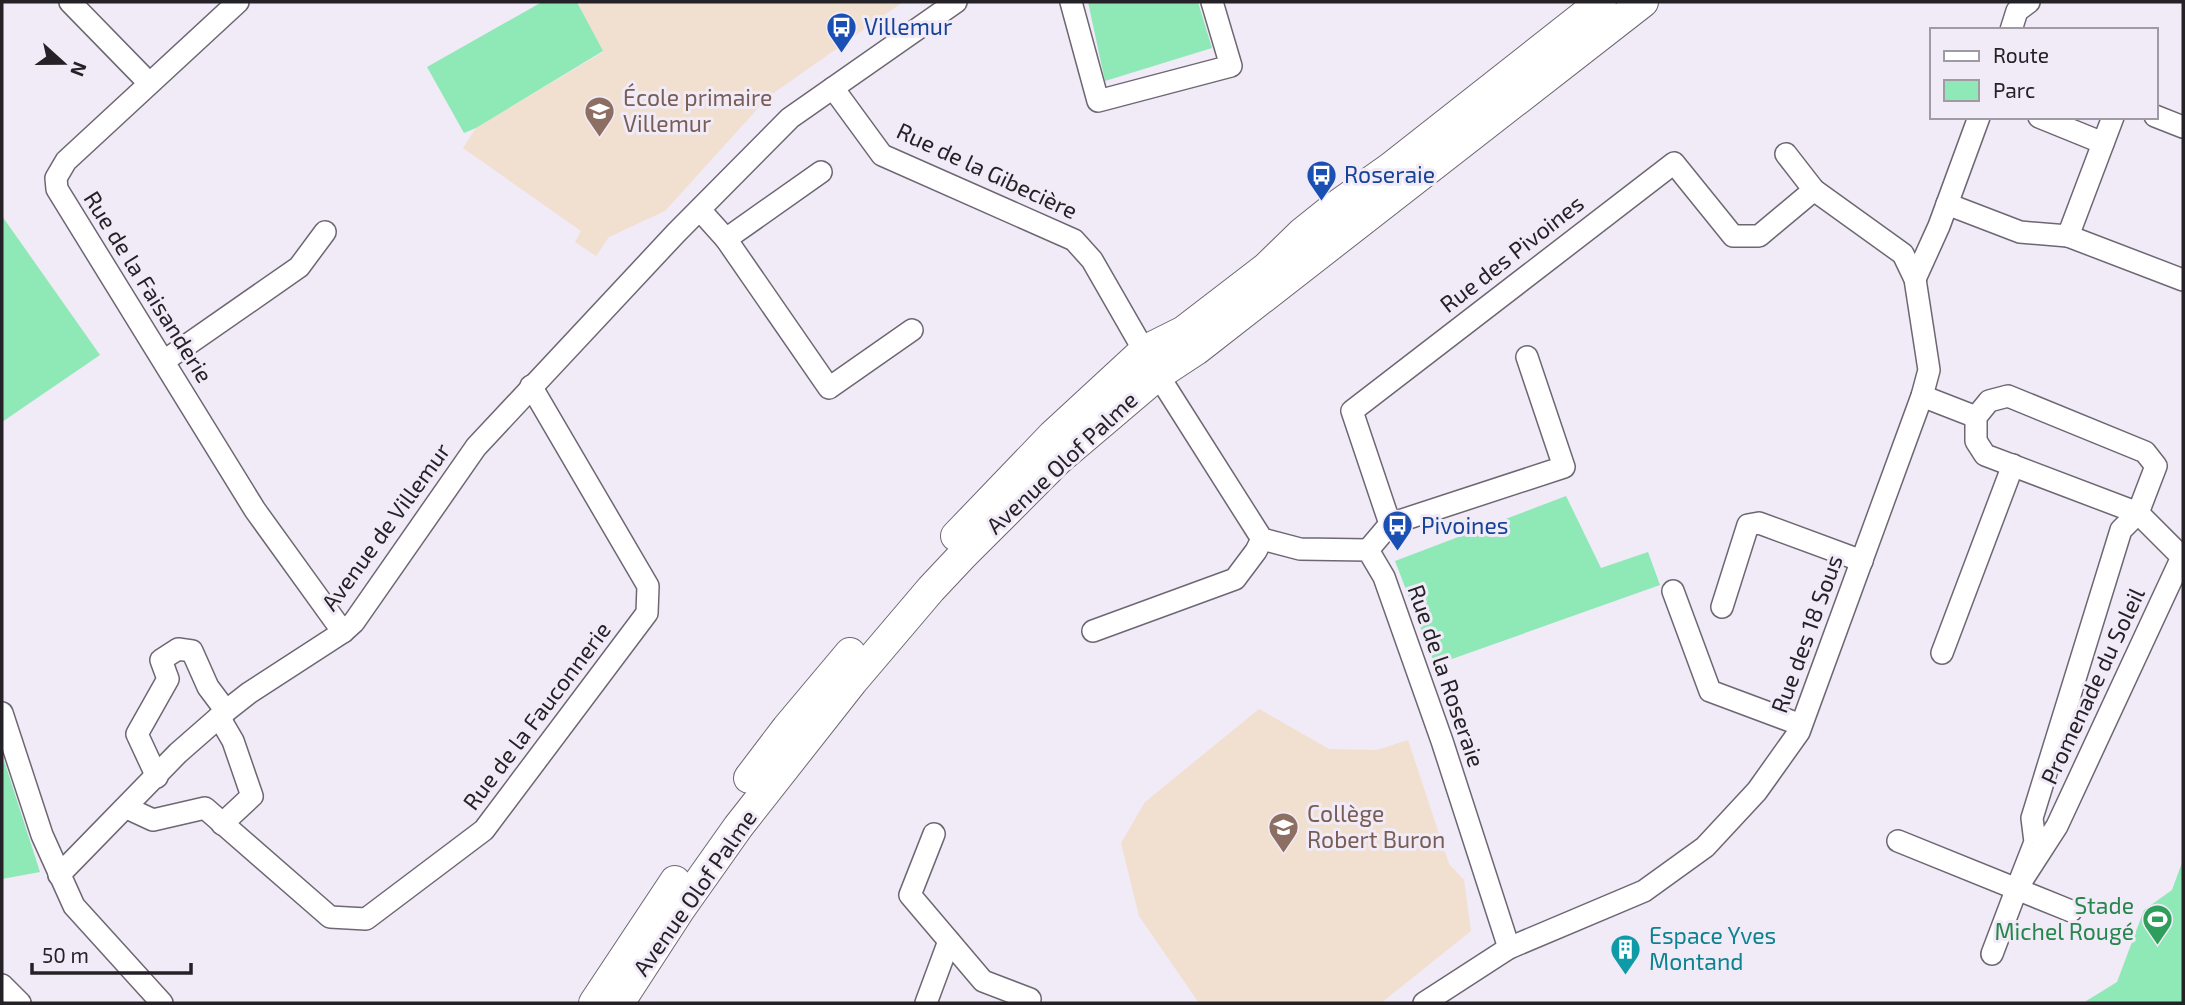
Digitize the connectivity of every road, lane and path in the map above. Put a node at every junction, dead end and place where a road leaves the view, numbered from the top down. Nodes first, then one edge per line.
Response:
1 (70, 2) edge
2 (238, 2) edge
3 (956, 2) edge
4 (1071, 2) edge
5 (1212, 2) edge
6 (1601, 2) edge
7 (1643, 2) edge
8 (2029, 2) edge
9 (2012, 28) edge
10 (149, 83) junction
11 (833, 88) junction
12 (2157, 117) edge
13 (1978, 119) edge
14 (2044, 119) edge
15 (2112, 119) edge
16 (2183, 127) edge
17 (2103, 143) junction
18 (1786, 154) dead end
19 (821, 172) dead end
20 (1814, 190) junction
21 (1947, 204) junction
22 (700, 211) junction
23 (325, 232) dead end
24 (2068, 236) junction
25 (726, 239) junction
26 (1915, 279) junction
27 (2183, 280) edge
28 (912, 330) dead end
29 (1527, 357) dead end
30 (164, 361) junction
31 (1151, 363) junction
32 (531, 386) junction
33 (1923, 396) junction
34 (1976, 417) junction
35 (2013, 465) junction
36 (2138, 513) junction
37 (1390, 524) junction
38 (1262, 539) junction
39 (1368, 550) junction
40 (1862, 561) junction
41 (1673, 591) dead end
42 (1722, 607) dead end
43 (1093, 631) dead end
44 (343, 632) junction
45 (1942, 653) dead end
46 (2, 713) edge
47 (222, 714) junction
48 (1801, 725) junction
49 (157, 777) junction
50 (127, 808) junction
51 (222, 824) junction
52 (934, 834) dead end
53 (1898, 841) dead end
54 (59, 875) junction
55 (2017, 888) junction
56 (2071, 911) dead end
57 (949, 941) junction
58 (1509, 948) junction
59 (1992, 954) dead end
60 (2, 985) edge
61 (1030, 999) dead end
62 (20, 1003) edge
63 (162, 1003) edge
64 (594, 1003) edge
65 (619, 1003) edge
66 (926, 1003) edge
67 (1424, 1003) edge

1 - 10 street
2 - 10 street, Rue de la Faisanderie
3 - 11 street, Avenue de Villemur
4 - 5 street
6 - 31 main road, Avenue Olof Palme
7 - 31 main road, Avenue Olof Palme
8 - 9 street
10 - 30 street, Rue de la Faisanderie
11 - 22 street, Avenue de Villemur
11 - 31 street, Rue de la Gibecière
12 - 16 street
13 - 21 street
14 - 17 street
15 - 17 street
17 - 24 street
18 - 20 street, Rue des 18 Sous
19 - 25 street
20 - 26 street, Rue des 18 Sous
20 - 37 street, Rue des Pivoines
21 - 24 street
21 - 26 street
22 - 25 street
22 - 32 street, Avenue de Villemur
23 - 30 street
24 - 27 street
25 - 28 street
26 - 33 street, Rue des 18 Sous
29 - 37 street
30 - 44 street, Rue de la Faisanderie
31 - 38 street
31 - 64 main road, Avenue Olof Palme
31 - 65 main road, Avenue Olof Palme
32 - 44 street, Avenue de Villemur
32 - 51 street, Rue de la Fauconnerie
33 - 34 street
33 - 40 street, Rue des 18 Sous
34 - 35 street, Promenade du Soleil
34 - 36 street, Promenade du Soleil
35 - 36 street, Promenade du Soleil
35 - 45 street
36 - 55 street, Promenade du Soleil
36 - 55 street, Promenade du Soleil
37 - 39 street
38 - 39 street
38 - 43 street
39 - 58 street, Rue de la Roseraie
40 - 42 street
40 - 48 street, Rue des 18 Sous
41 - 48 street
44 - 47 street, Avenue de Villemur
46 - 54 street
47 - 49 street, Avenue de Villemur
47 - 49 street
47 - 51 street
48 - 58 street, Rue des 18 Sous
49 - 50 street, Avenue de Villemur
50 - 51 street, Rue de la Fauconnerie
50 - 54 street, Avenue de Villemur
52 - 57 street
53 - 55 street
54 - 63 street
55 - 56 street
55 - 59 street, Promenade du Soleil
57 - 61 street
57 - 66 street
58 - 67 street, Rue des 18 Sous
60 - 62 street

